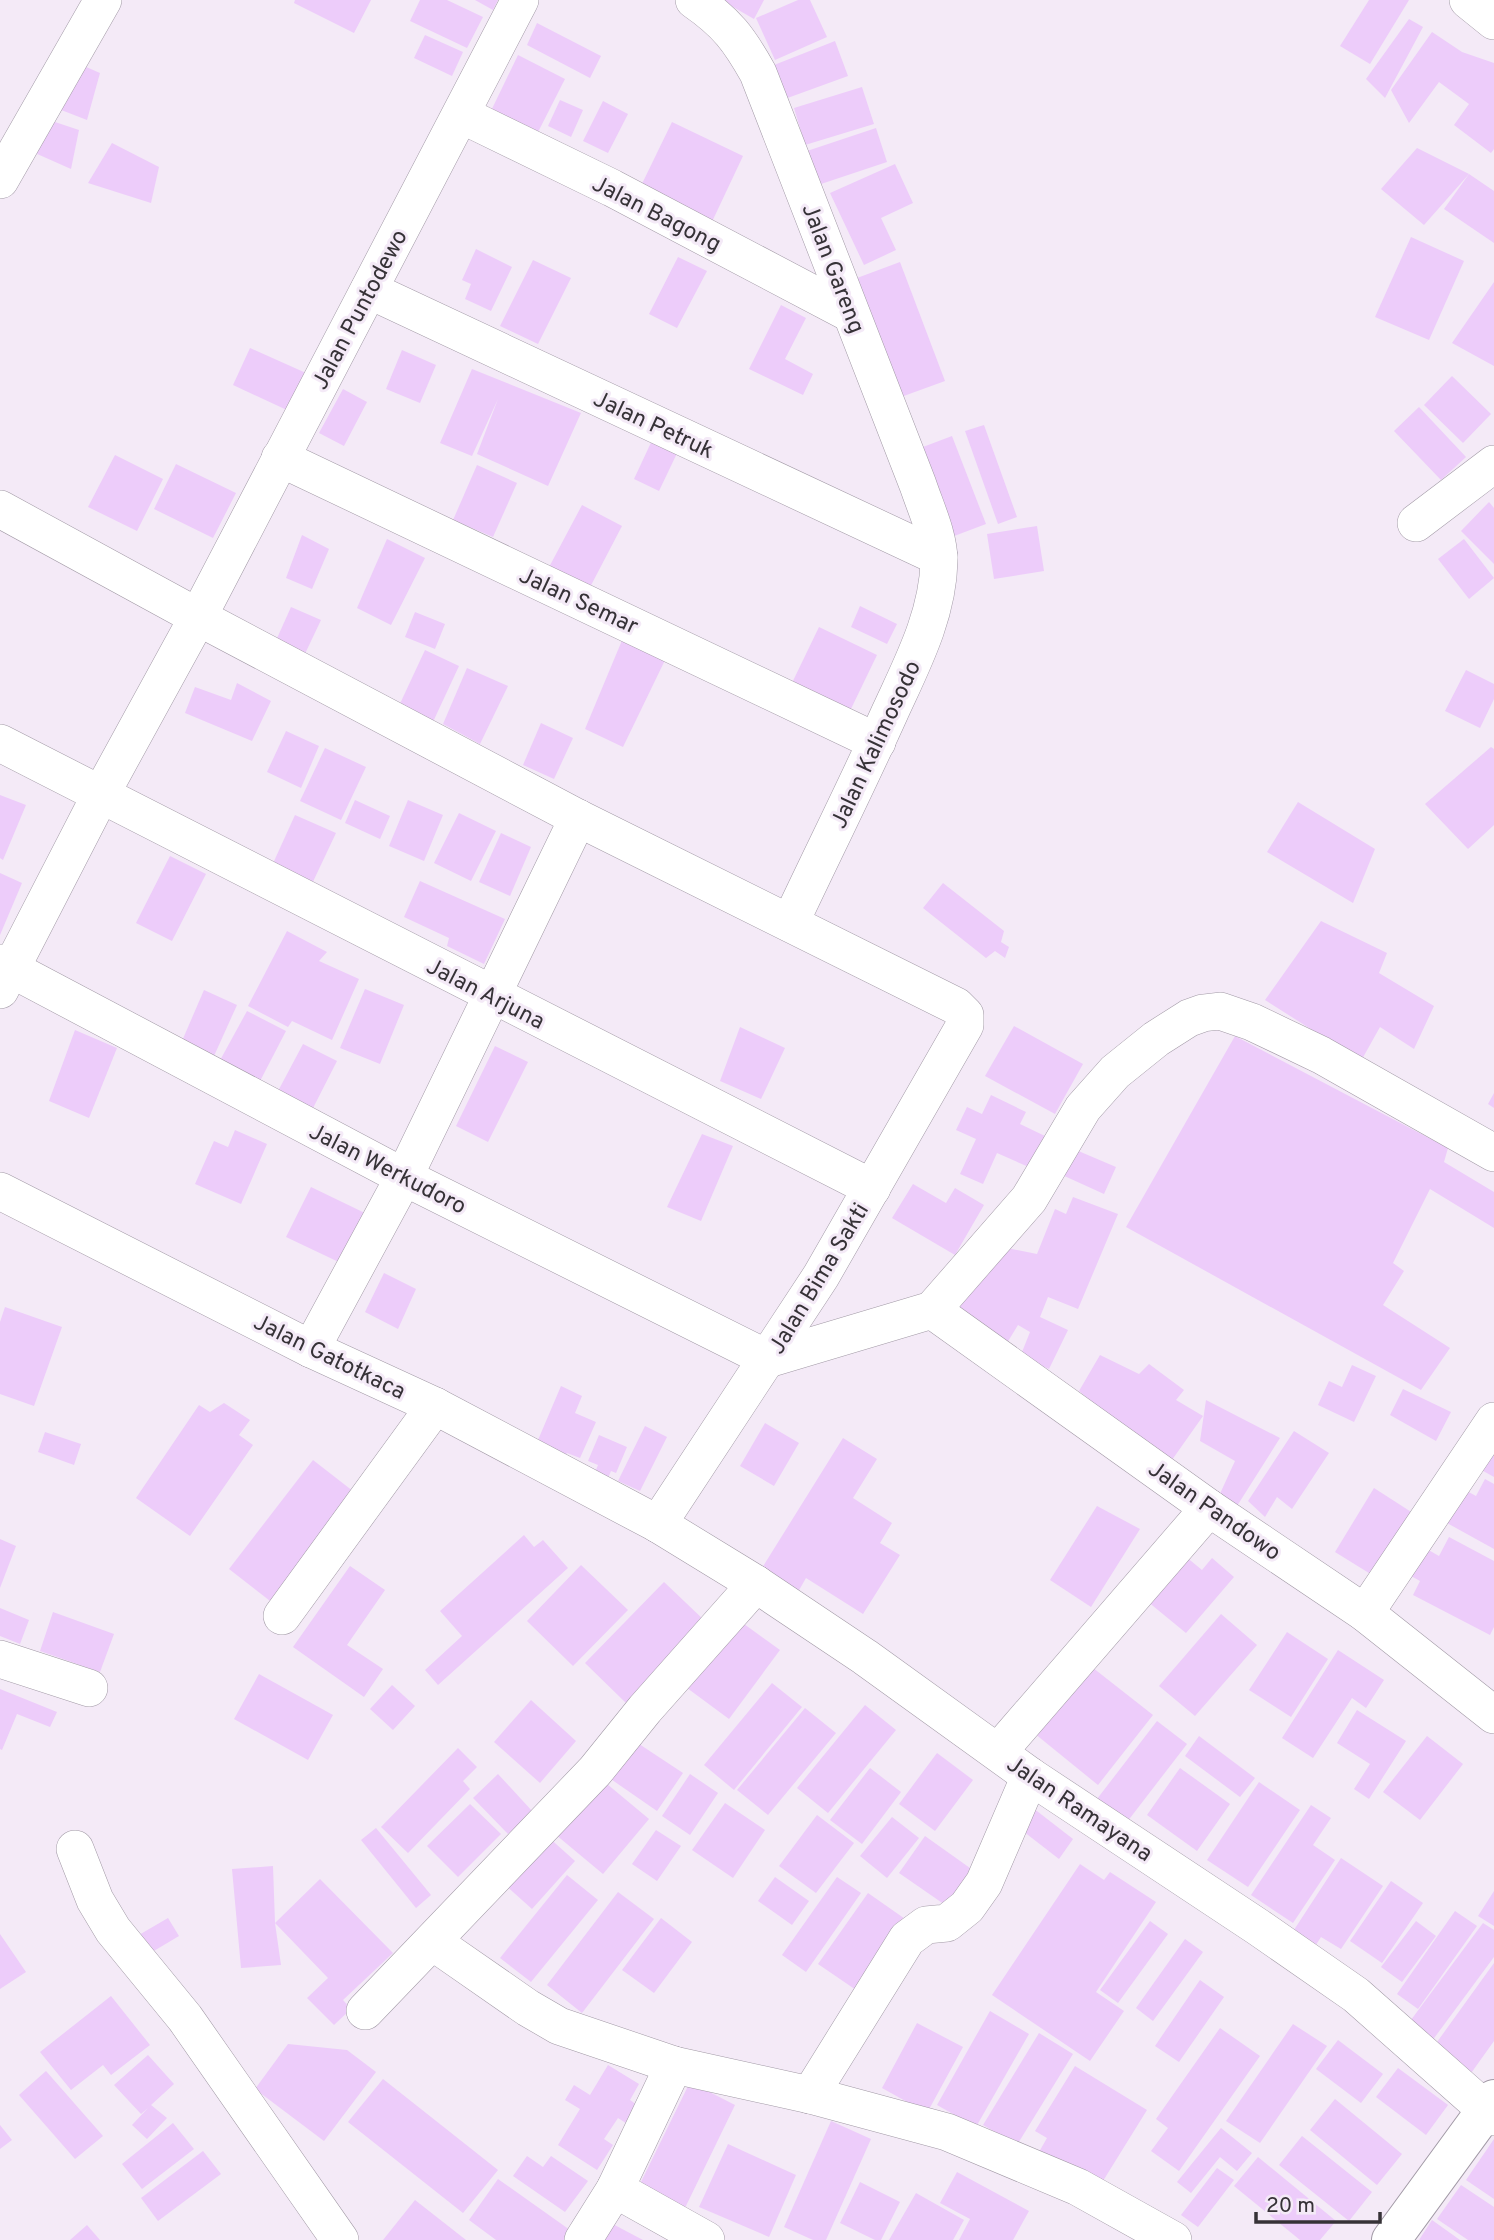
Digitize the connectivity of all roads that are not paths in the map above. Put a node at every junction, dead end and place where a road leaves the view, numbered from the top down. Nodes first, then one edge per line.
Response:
1 (103, 0) edge
2 (520, 0) edge
3 (694, 0) edge
4 (1468, 0) edge
5 (1494, 21) edge
6 (462, 115) junction
7 (0, 180) edge
8 (369, 290) junction
9 (851, 314) junction
10 (280, 458) junction
11 (1494, 464) edge
12 (0, 509) edge
13 (1416, 523) dead end
14 (939, 557) junction
15 (198, 617) junction
16 (877, 742) junction
17 (0, 743) edge
18 (101, 794) junction
19 (578, 818) junction
20 (790, 923) junction
21 (4, 974) edge
22 (491, 996) junction
23 (1494, 1153) edge
24 (404, 1177) junction
25 (872, 1188) junction
26 (0, 1191) edge
27 (932, 1310) junction
28 (311, 1349) junction
29 (768, 1359) junction
30 (435, 1406) junction
31 (1494, 1421) edge
32 (1209, 1508) junction
33 (658, 1524) junction
34 (756, 1584) junction
35 (1365, 1613) junction
36 (282, 1615) dead end
37 (0, 1659) edge
38 (89, 1688) dead end
39 (1494, 1715) edge
40 (998, 1752) junction
41 (1030, 1776) junction
42 (75, 1849) dead end
43 (433, 1942) junction
44 (365, 2011) dead end
45 (674, 2065) junction
46 (810, 2095) junction
47 (1491, 2109) edge
48 (615, 2189) junction
49 (340, 2240) edge
50 (583, 2240) edge
51 (706, 2240) edge
52 (1173, 2240) edge
53 (1391, 2240) edge

1 - 7 street
2 - 6 street, Jalan Puntodewo
3 - 9 street, Jalan Gareng
4 - 5 street
6 - 8 street, Jalan Puntodewo
6 - 9 street, Jalan Bagong
8 - 10 street, Jalan Puntodewo
8 - 14 street, Jalan Petruk
9 - 14 street, Jalan Gareng
10 - 15 street, Jalan Puntodewo
10 - 16 street, Jalan Semar
11 - 13 street
12 - 15 street
14 - 16 street, Jalan Kalimosodo
15 - 18 street, Jalan Puntodewo
15 - 19 street
16 - 20 street, Jalan Kalimosodo
17 - 18 street, Jalan Arjuna
18 - 21 street, Jalan Puntodewo
18 - 22 street, Jalan Arjuna
19 - 20 street
19 - 22 street
20 - 25 street, Jalan Bima Sakti
21 - 24 street, Jalan Werkudoro
22 - 24 street
22 - 25 street, Jalan Arjuna
23 - 27 street
24 - 28 street
24 - 29 street, Jalan Werkudoro
25 - 29 street, Jalan Bima Sakti
26 - 28 street, Jalan Gatotkaca
27 - 29 street
27 - 32 street, Jalan Pandowo
28 - 30 street, Jalan Gatotkaca
29 - 33 street, Jalan Bima Sakti
30 - 33 street, Jalan Gatotkaca
30 - 36 street
31 - 35 street
32 - 35 street, Jalan Pandowo
32 - 40 street
33 - 34 street, Jalan Ramayana
34 - 40 street, Jalan Ramayana
34 - 43 street
35 - 39 street, Jalan Pandowo
37 - 38 street
40 - 41 street, Jalan Ramayana
41 - 46 street
41 - 47 street, Jalan Ramayana
42 - 49 street
43 - 44 street
43 - 45 street
45 - 46 street
45 - 48 street
46 - 52 street
47 - 53 street
48 - 50 street
48 - 51 street

